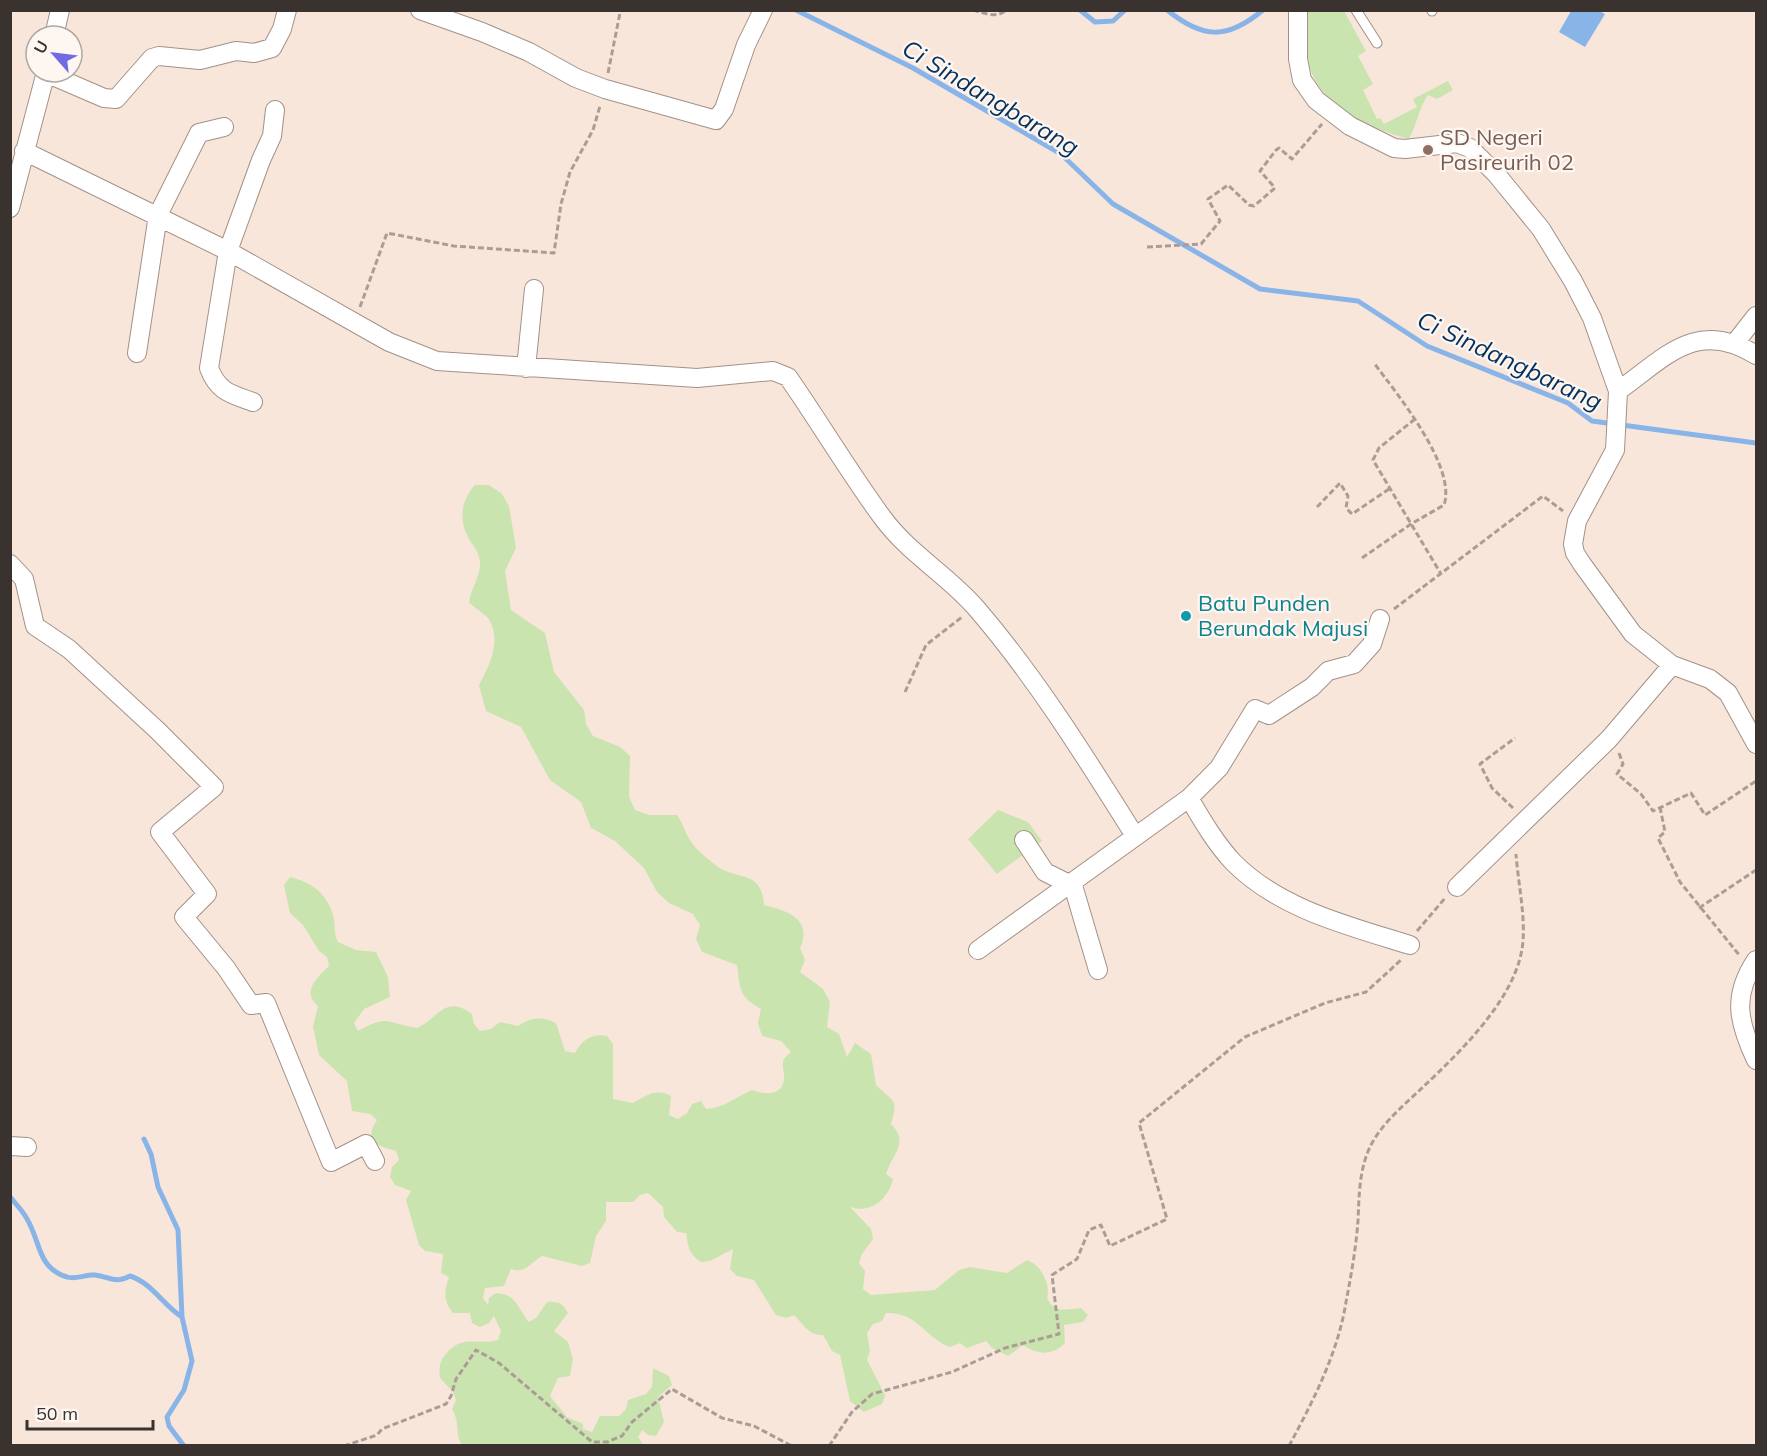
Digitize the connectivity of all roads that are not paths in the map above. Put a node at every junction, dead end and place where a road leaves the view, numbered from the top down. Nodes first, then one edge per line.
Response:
1 (287, 10) edge
2 (420, 10) edge
3 (1298, 10) edge
4 (1356, 10) edge
5 (761, 15) edge
6 (1377, 43) dead end
7 (43, 84) edge
8 (72, 84) edge
9 (275, 110) dead end
10 (224, 127) dead end
11 (24, 151) junction
12 (10, 208) edge
13 (158, 215) junction
14 (228, 251) junction
15 (534, 289) dead end
16 (1756, 316) edge
17 (1735, 343) junction
18 (137, 353) dead end
19 (1756, 355) edge
20 (526, 368) junction
21 (1618, 396) junction
22 (253, 402) dead end
23 (10, 564) edge
24 (1380, 619) road end
25 (1672, 665) junction
26 (1756, 744) edge
27 (1189, 798) junction
28 (1135, 836) junction
29 (1024, 840) dead end
30 (1071, 883) junction
31 (1457, 887) road end
32 (1410, 945) road end
33 (978, 950) dead end
34 (1754, 964) edge
35 (1098, 970) dead end
36 (1756, 1060) edge
37 (375, 1161) dead end

1 - 8 street
2 - 5 street
3 - 21 street
4 - 6 lane
7 - 11 street
9 - 14 street
10 - 13 street
11 - 12 street
11 - 13 street
13 - 14 street
13 - 18 street
14 - 20 street
14 - 22 street
15 - 20 street
16 - 17 street
17 - 19 street
17 - 21 street
20 - 28 street
21 - 25 street
23 - 37 street
24 - 27 street
25 - 26 street
25 - 31 street
27 - 28 street
27 - 32 street
28 - 30 street
29 - 30 street
30 - 33 street
30 - 35 street
34 - 36 street

